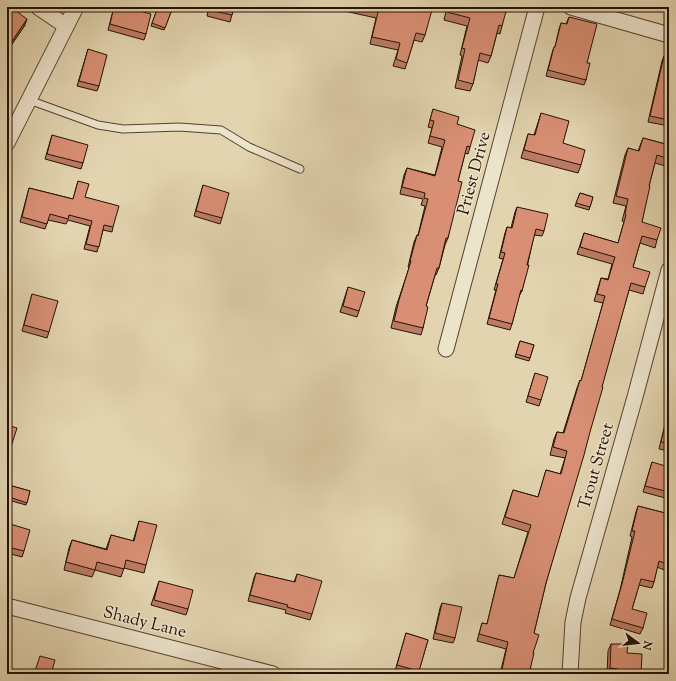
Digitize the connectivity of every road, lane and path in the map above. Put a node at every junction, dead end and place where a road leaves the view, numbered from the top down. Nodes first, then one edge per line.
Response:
1 (38, 7) edge
2 (76, 7) edge
3 (537, 7) edge
4 (571, 7) edge
5 (66, 26) junction
6 (669, 35) edge
7 (29, 100) junction
8 (7, 143) edge
9 (300, 169) dead end
10 (669, 270) edge
11 (446, 349) dead end
12 (7, 606) edge
13 (273, 674) edge
14 (570, 674) edge

1 - 5 street
2 - 5 street
3 - 11 street, Priest Drive
4 - 6 street
5 - 7 street
7 - 8 street
7 - 9 lane
10 - 14 street, Trout Street
12 - 13 street, Shady Lane

